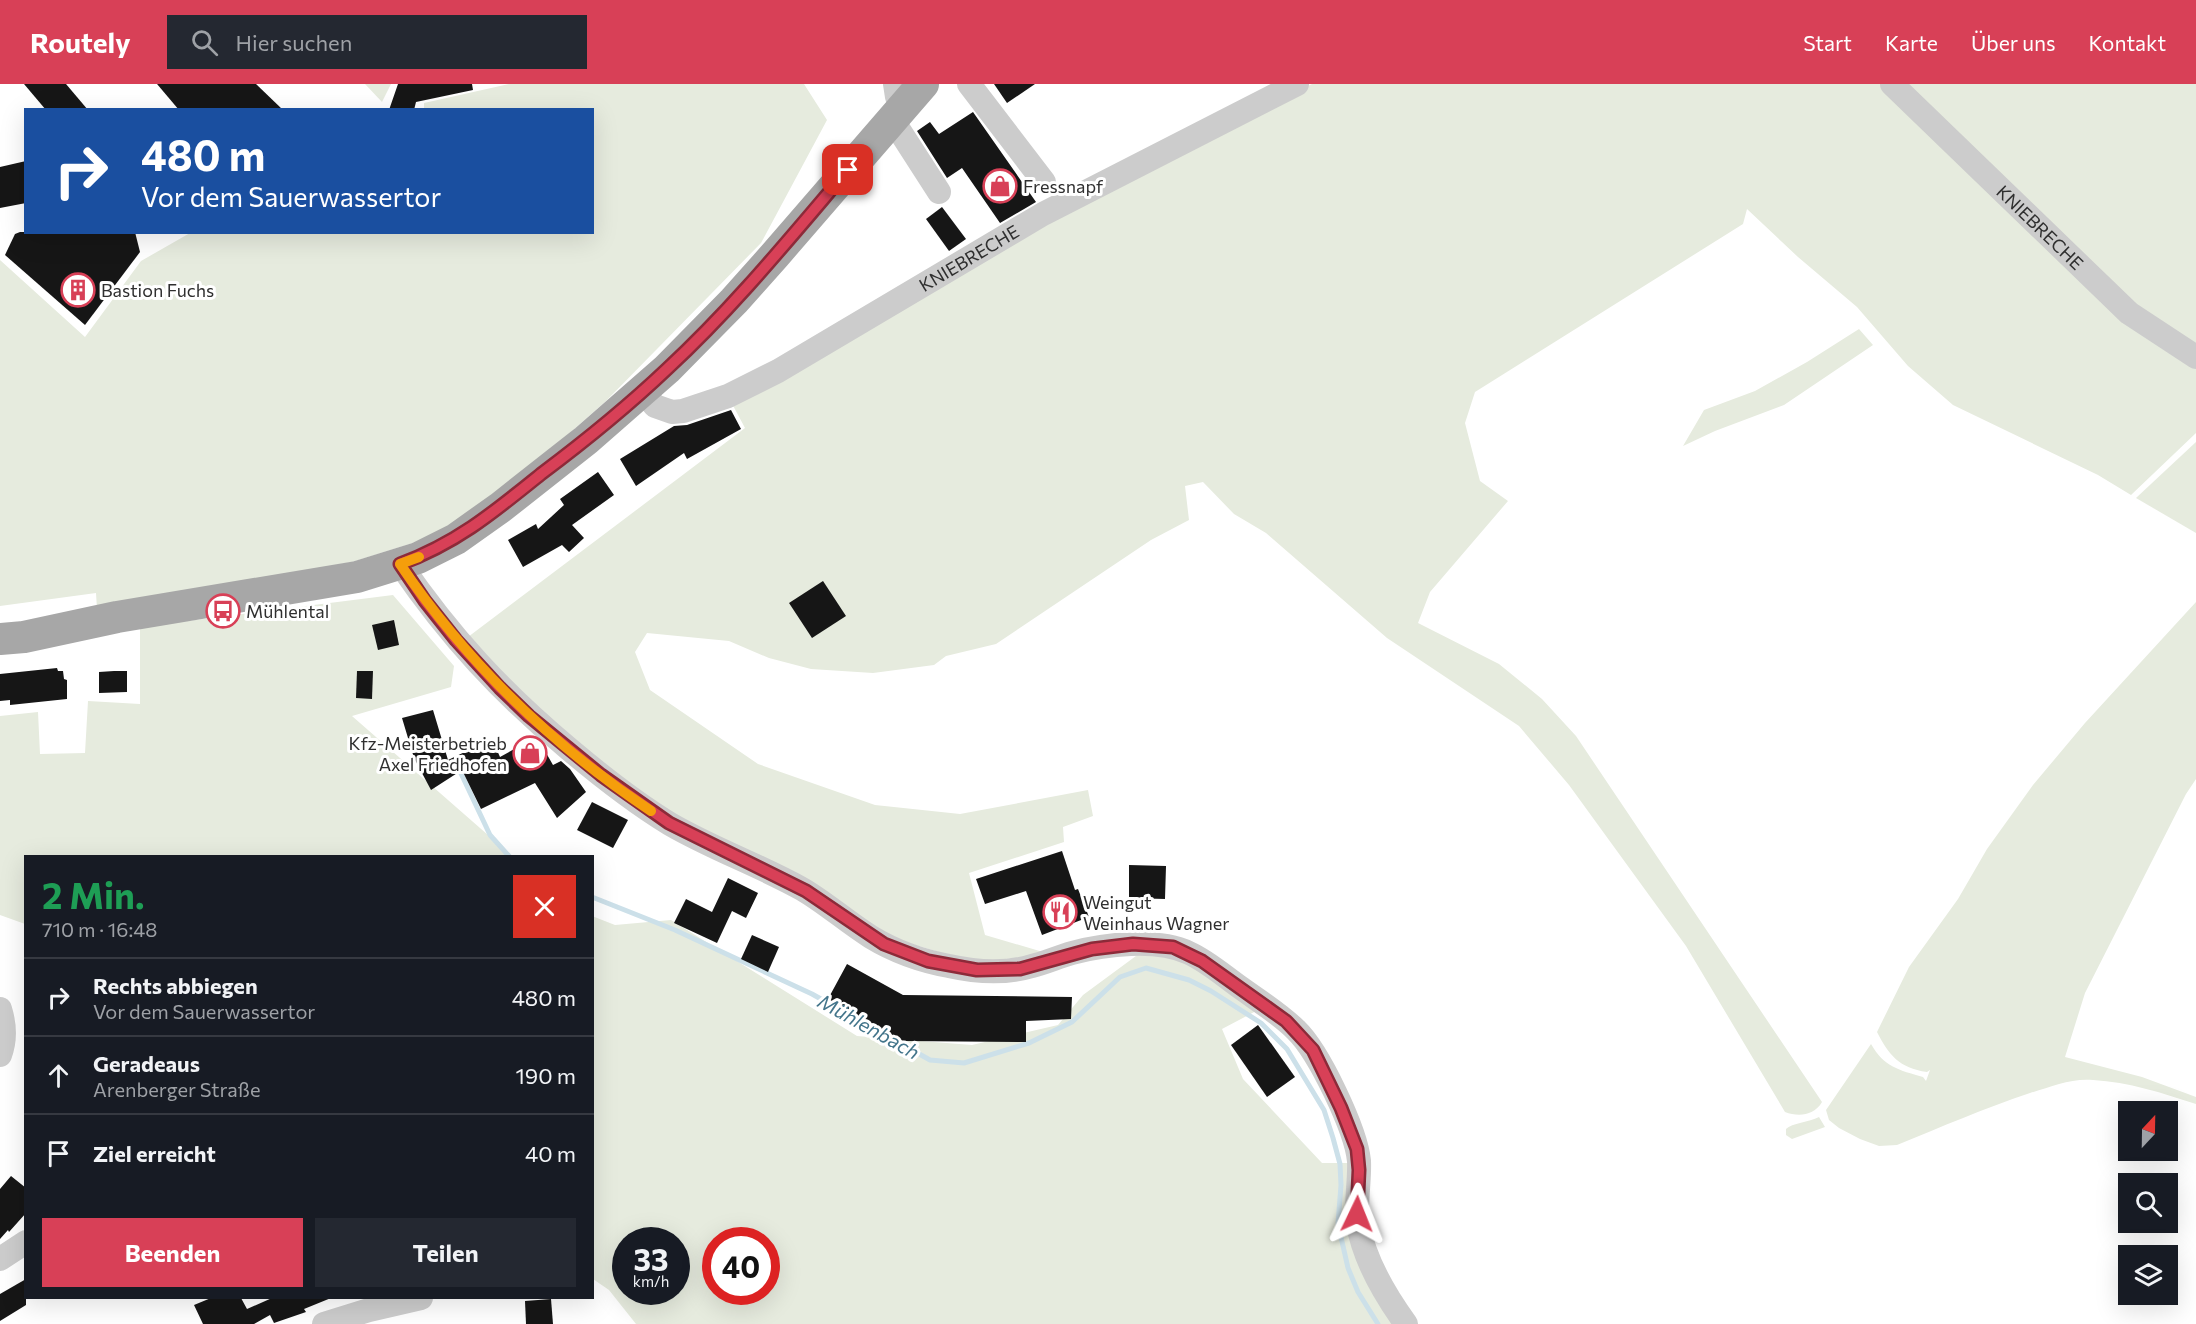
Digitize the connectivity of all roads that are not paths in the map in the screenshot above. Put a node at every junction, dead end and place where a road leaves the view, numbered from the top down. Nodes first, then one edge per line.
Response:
1 (969, 84) edge
2 (1297, 84) edge
3 (1892, 84) edge
4 (904, 98) edge
5 (1044, 182) dead end
6 (939, 192) dead end
7 (2196, 357) edge
8 (642, 391) junction
9 (400, 564) junction
10 (0, 639) edge
11 (0, 1009) edge
12 (0, 1055) edge
13 (24, 1243) edge
14 (0, 1259) edge
15 (417, 1299) edge
16 (324, 1324) edge
17 (1406, 1324) edge

1 - 5 street
2 - 8 street, KNIEBRECHE
3 - 7 street, KNIEBRECHE
4 - 6 street
4 - 8 main road
8 - 9 main road
9 - 10 main road
9 - 17 street
11 - 12 street
13 - 14 street
15 - 16 street

